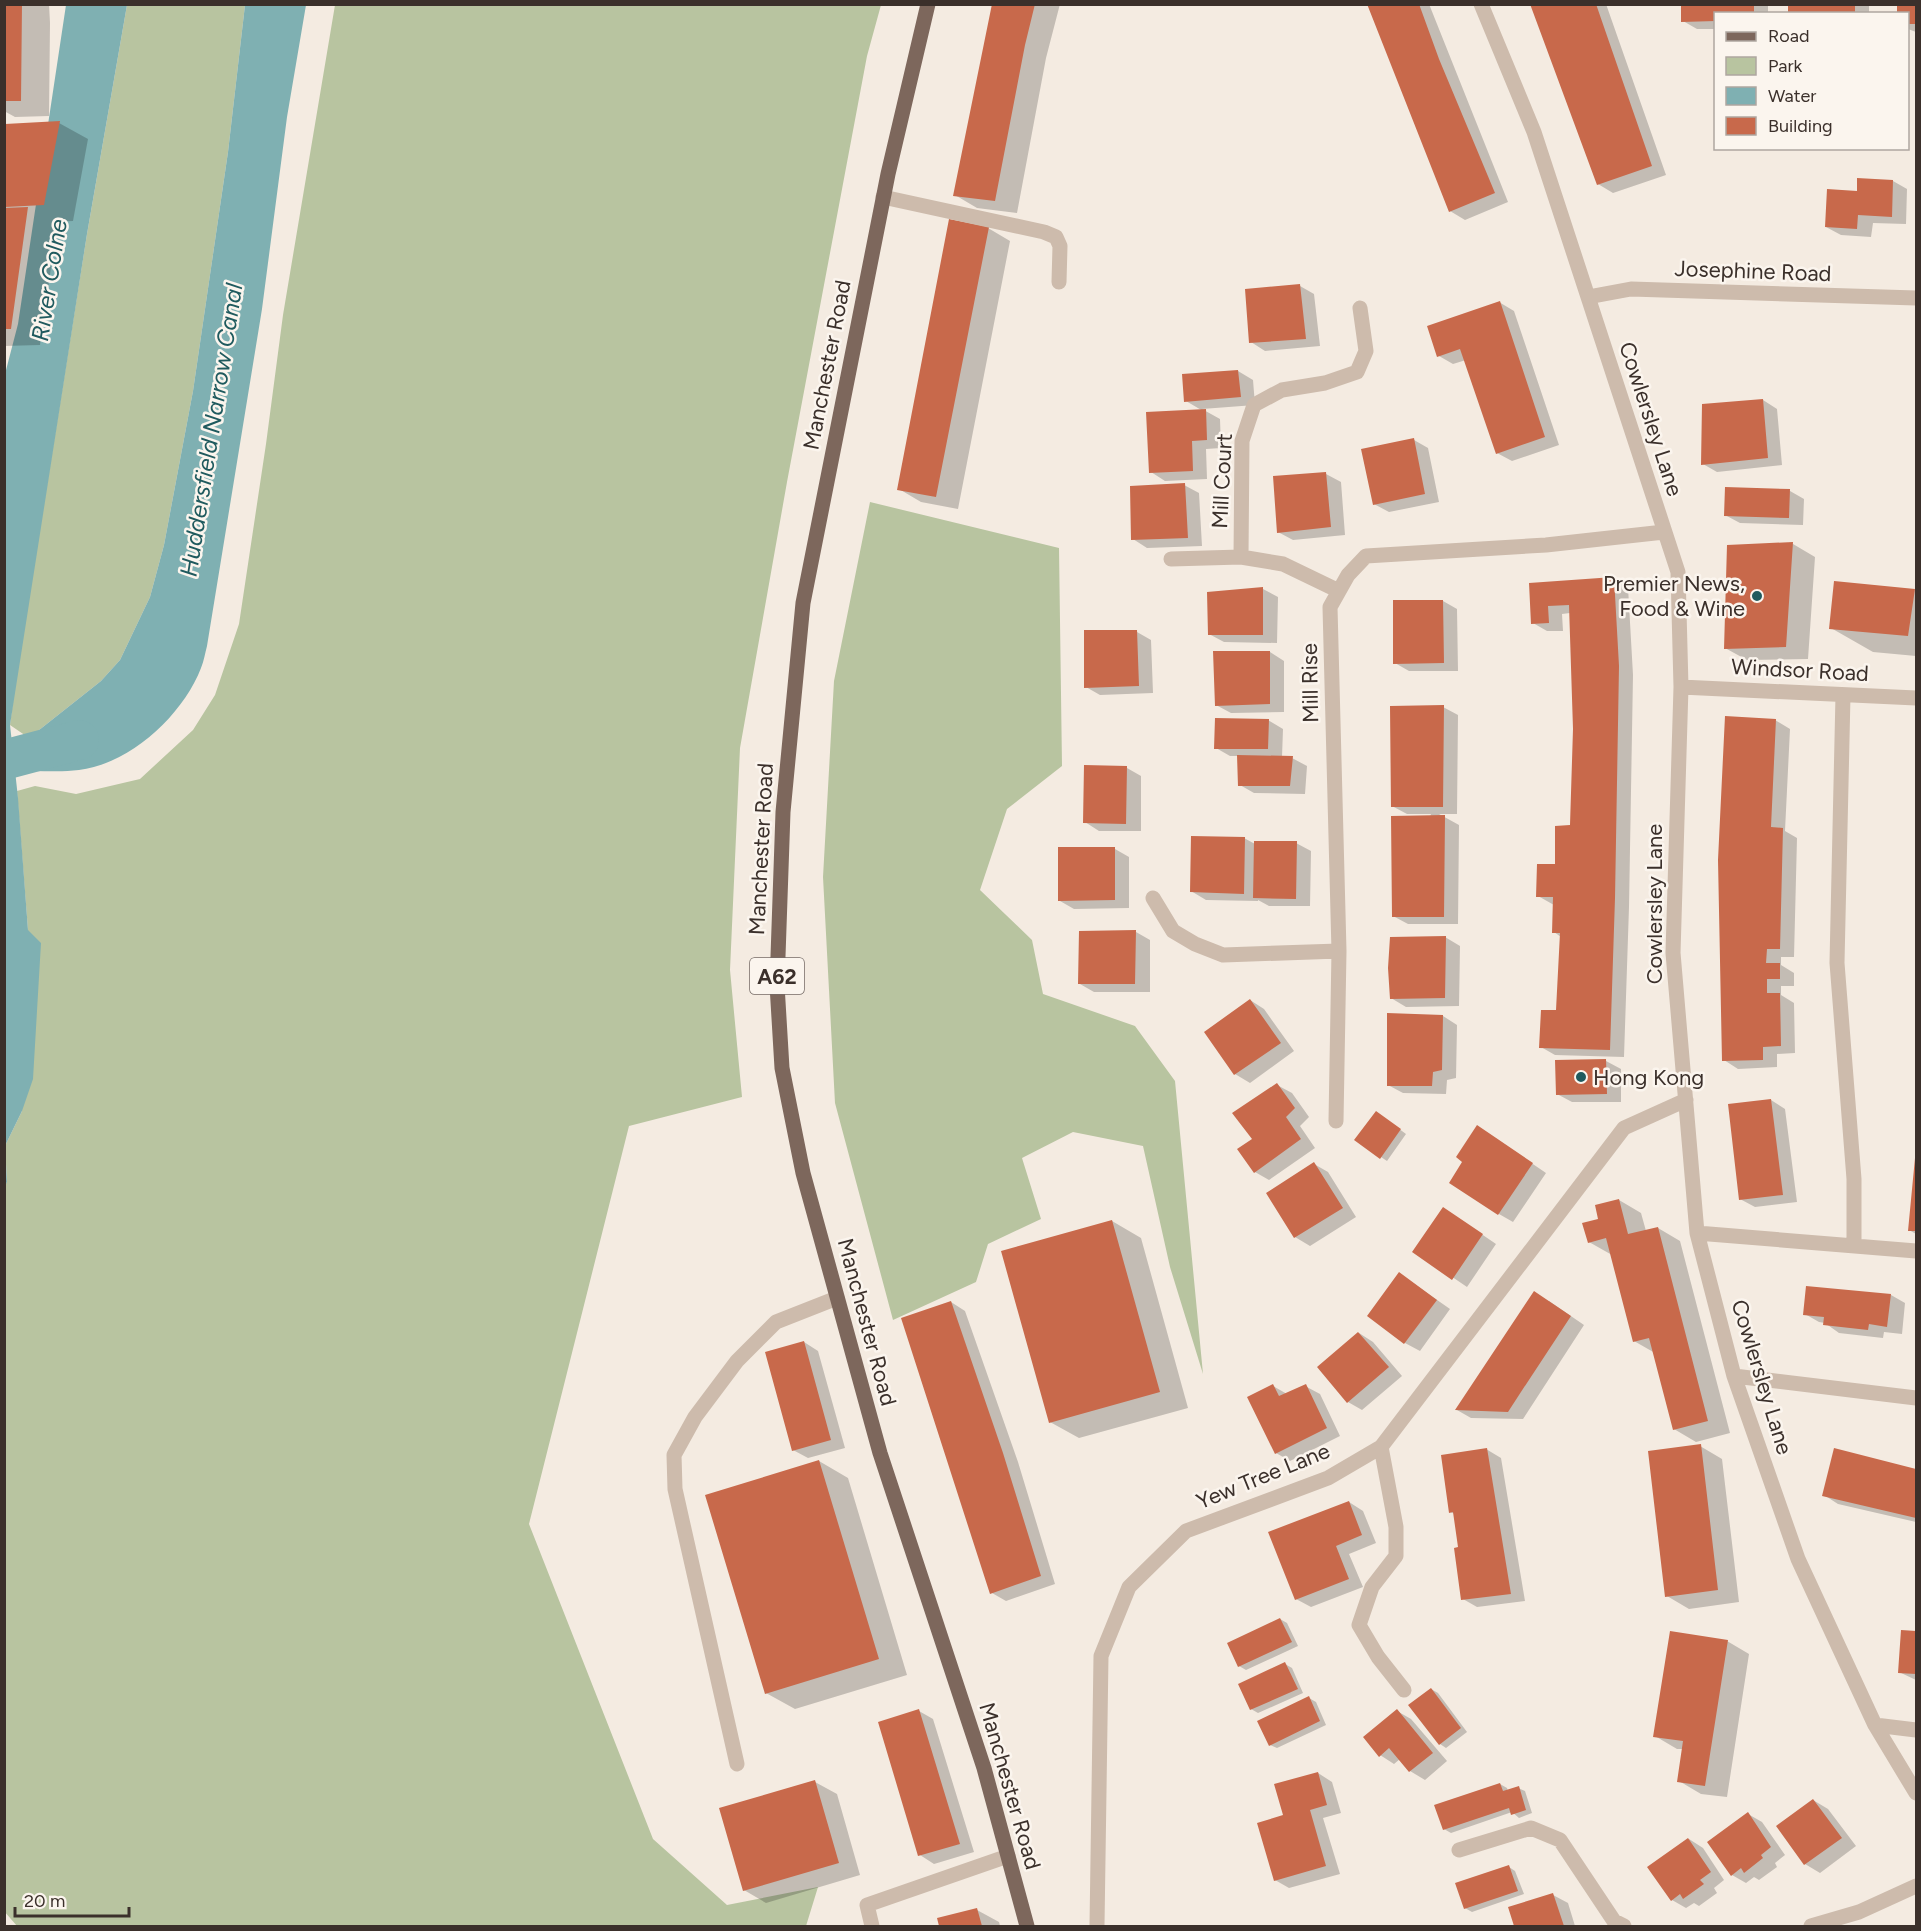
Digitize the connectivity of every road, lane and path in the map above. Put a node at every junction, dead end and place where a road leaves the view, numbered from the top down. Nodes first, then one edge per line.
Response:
1 (928, 4) edge
2 (1481, 4) edge
3 (883, 197) junction
4 (1059, 282) dead end
5 (1588, 297) junction
6 (1917, 298) edge
7 (1360, 308) dead end
8 (1664, 532) junction
9 (1240, 557) junction
10 (1171, 559) dead end
11 (1339, 591) junction
12 (1681, 687) junction
13 (1843, 695) junction
14 (1917, 698) edge
15 (1153, 898) dead end
16 (1339, 951) junction
17 (1686, 1100) junction
18 (1336, 1121) dead end
19 (1697, 1233) junction
20 (1854, 1246) junction
21 (1917, 1251) edge
22 (837, 1298) junction
23 (1734, 1376) junction
24 (1917, 1398) edge
25 (1381, 1447) junction
26 (1404, 1690) dead end
27 (1875, 1725) junction
28 (1917, 1730) edge
29 (737, 1764) dead end
30 (1917, 1793) edge
31 (1459, 1850) dead end
32 (1008, 1856) junction
33 (1917, 1886) edge
34 (872, 1926) edge
35 (1027, 1926) edge
36 (1097, 1926) edge
37 (1624, 1926) edge
38 (1810, 1926) edge

1 - 3 main road, Manchester Road / A62
2 - 5 street, Cowlersley Lane
3 - 4 street
3 - 22 main road, Manchester Road / A62
5 - 6 street, Josephine Road
5 - 8 street, Cowlersley Lane
7 - 9 street, Mill Court
8 - 11 street, Mill Rise
8 - 12 street, Cowlersley Lane
9 - 10 street
9 - 11 street
11 - 16 street, Mill Rise
12 - 13 street, Windsor Road
12 - 17 street, Cowlersley Lane
13 - 14 street, Windsor Road
13 - 20 street
15 - 16 street
16 - 18 street, Mill Rise
17 - 19 street, Cowlersley Lane
17 - 25 street, Yew Tree Lane
19 - 20 street
19 - 23 street, Cowlersley Lane
20 - 21 street
22 - 29 street
22 - 32 main road, Manchester Road / A62
23 - 24 street
23 - 27 street, Cowlersley Lane
25 - 26 street
25 - 36 street, Yew Tree Lane
27 - 28 street
27 - 30 street, Cowlersley Lane
31 - 37 street
32 - 34 street
32 - 35 main road, Manchester Road / A62
33 - 38 street

